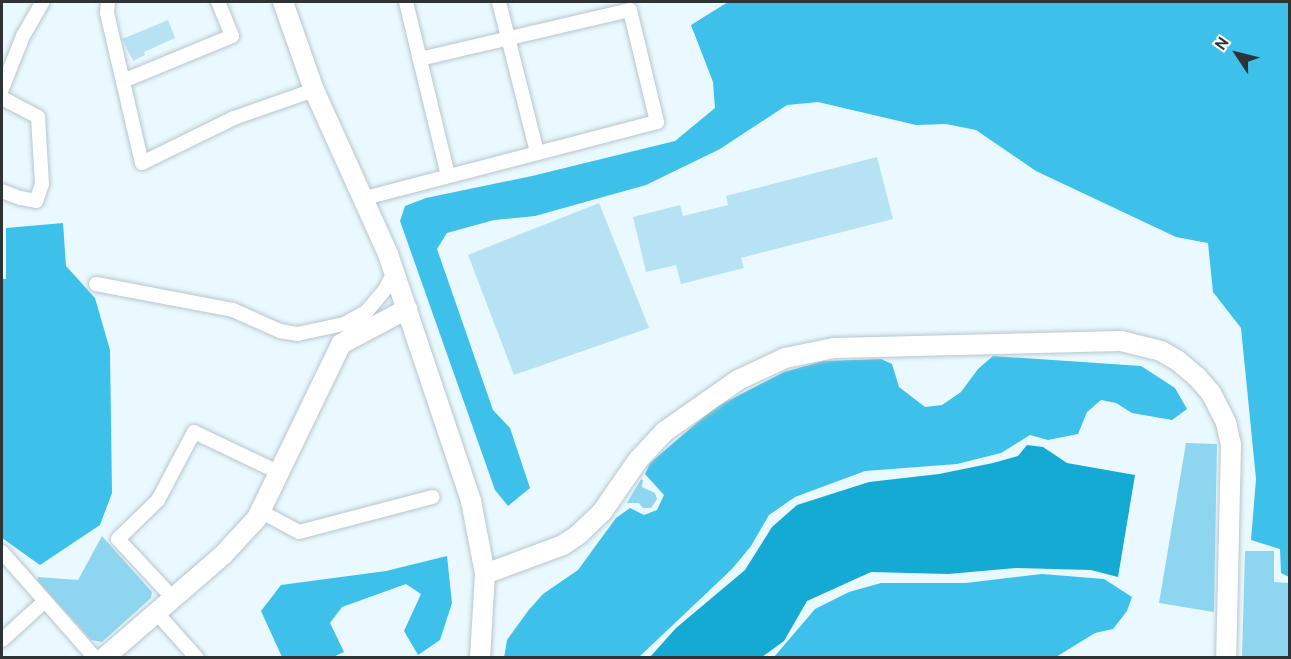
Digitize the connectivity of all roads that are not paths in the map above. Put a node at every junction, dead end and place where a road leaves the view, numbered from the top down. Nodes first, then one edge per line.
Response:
1 (43, 2) edge
2 (108, 2) edge
3 (218, 2) edge
4 (283, 2) edge
5 (406, 2) edge
6 (499, 2) edge
7 (508, 39) junction
8 (420, 59) junction
9 (123, 81) junction
10 (2, 89) edge
11 (314, 90) junction
12 (2, 98) edge
13 (537, 152) junction
14 (448, 175) junction
15 (2, 191) edge
16 (365, 198) junction
17 (394, 272) junction
18 (96, 284) dead end
19 (407, 309) junction
20 (280, 473) junction
21 (432, 497) dead end
22 (260, 511) junction
23 (2, 552) edge
24 (485, 574) junction
25 (172, 597) junction
26 (45, 601) junction
27 (156, 612) junction
28 (2, 640) edge
29 (95, 657) edge
30 (104, 657) edge
31 (196, 657) edge
32 (480, 657) edge
33 (1226, 657) edge

1 - 10 street
2 - 9 street
3 - 9 street
4 - 11 street
5 - 8 street
6 - 7 street
7 - 8 street
7 - 13 street
7 - 13 street
8 - 14 street
9 - 11 street
11 - 16 street
12 - 15 street
13 - 14 street
14 - 16 street
16 - 17 street
17 - 18 street
17 - 19 street
19 - 20 street
19 - 24 street
20 - 22 street
20 - 25 street
21 - 22 street
22 - 25 street
23 - 26 street
24 - 32 street
24 - 33 street
25 - 27 street
26 - 28 street
26 - 29 street
27 - 30 street
27 - 31 street

